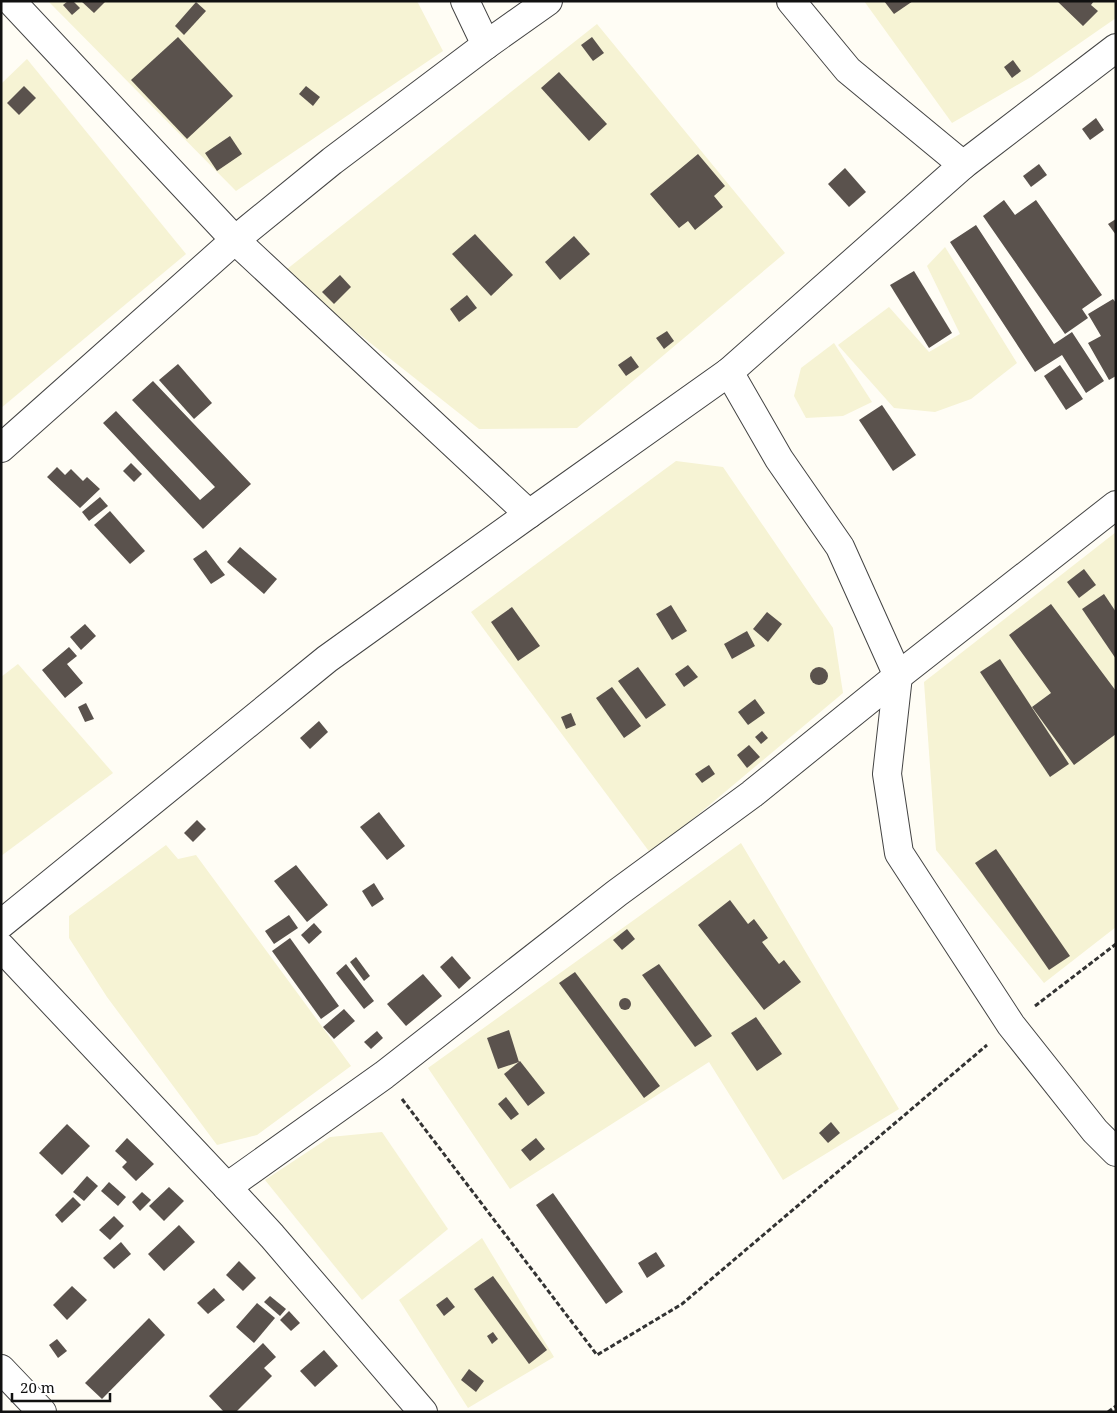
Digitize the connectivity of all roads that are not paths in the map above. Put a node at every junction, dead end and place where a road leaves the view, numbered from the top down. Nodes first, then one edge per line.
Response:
1 (11, 1) edge
2 (464, 1) edge
3 (548, 1) edge
4 (791, 1) edge
5 (486, 46) junction
6 (1116, 48) edge
7 (964, 166) junction
8 (235, 240) junction
9 (729, 372) junction
10 (1, 448) edge
11 (1116, 505) edge
12 (528, 514) junction
13 (898, 676) junction
14 (1, 924) edge
15 (1, 947) edge
16 (1116, 1152) edge
17 (227, 1187) junction
18 (1, 1369) edge
19 (42, 1412) edge
20 (422, 1412) edge

1 - 8 street
2 - 5 street
3 - 5 street
4 - 7 street
5 - 8 street
6 - 7 street
7 - 9 street
8 - 10 street
8 - 12 street
9 - 12 street
9 - 13 street
11 - 13 street
12 - 14 street
13 - 16 street
13 - 17 street
15 - 17 street
17 - 20 street
18 - 19 street

